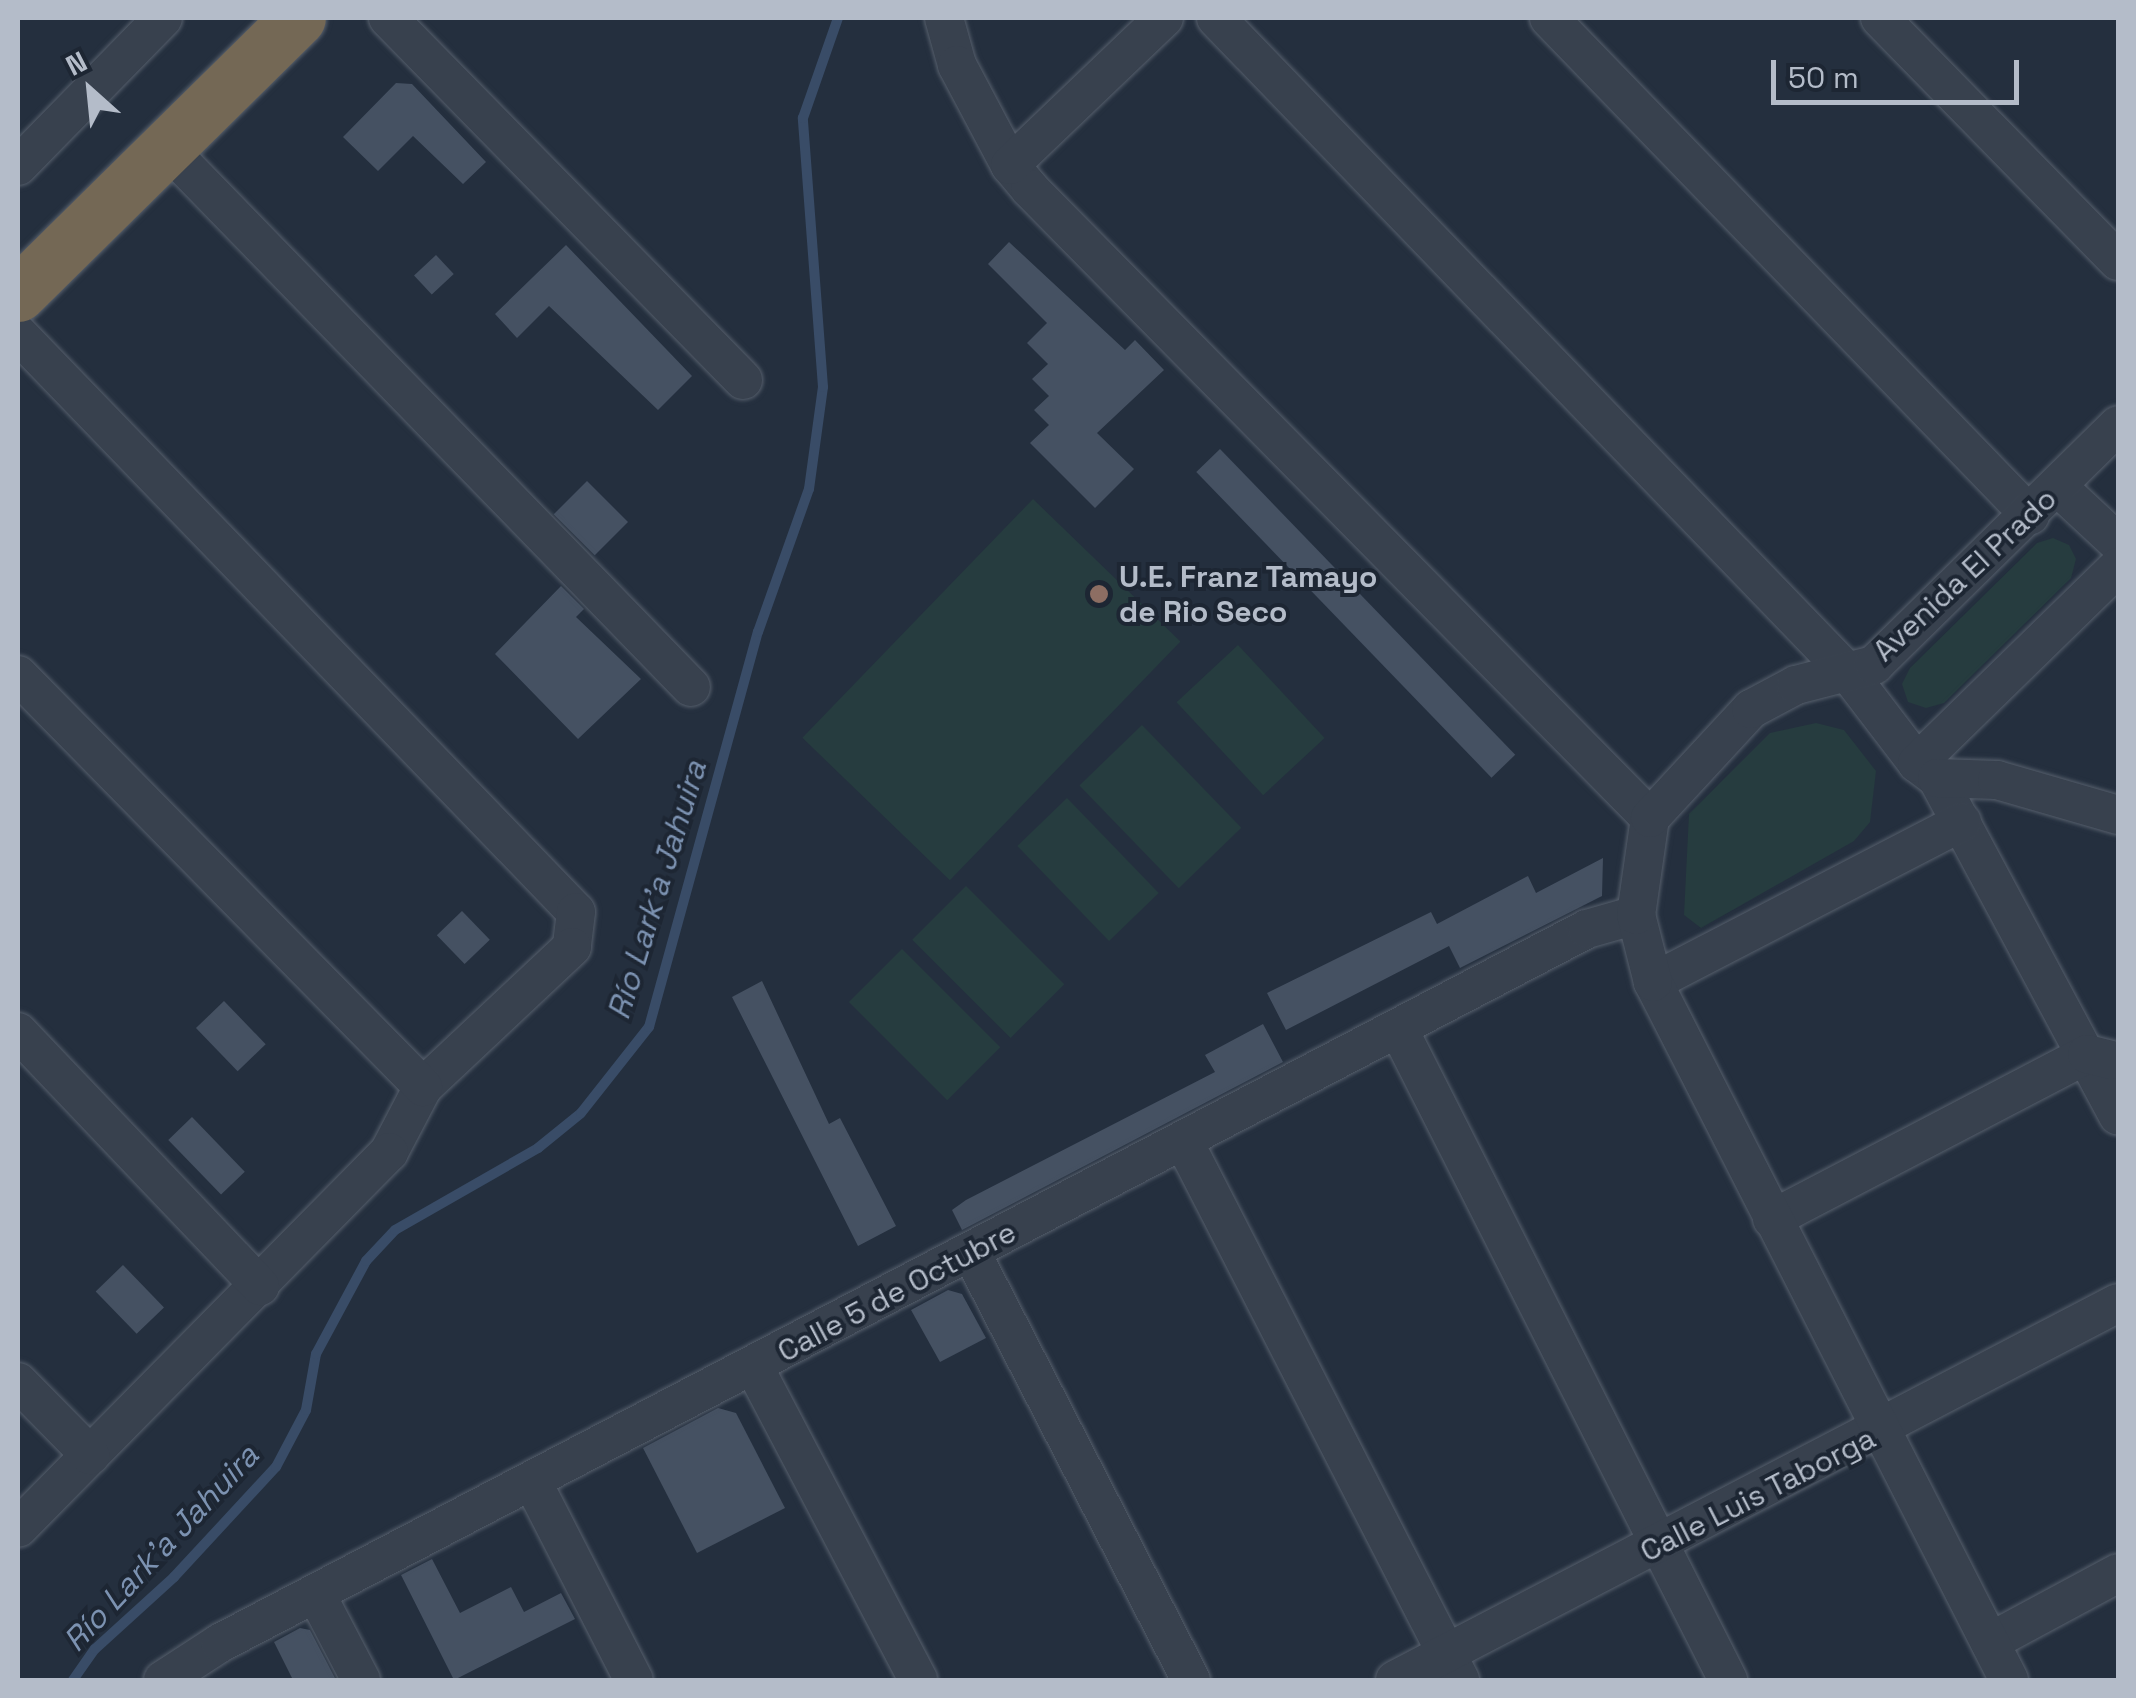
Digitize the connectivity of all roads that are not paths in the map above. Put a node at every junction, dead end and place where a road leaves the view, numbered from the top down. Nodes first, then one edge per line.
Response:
1 (163, 18) edge
2 (388, 18) edge
3 (944, 18) edge
4 (1164, 18) edge
5 (1216, 18) edge
6 (1549, 18) edge
7 (1880, 18) edge
8 (284, 22) edge
9 (166, 147) junction
10 (1010, 165) junction
11 (18, 166) edge
12 (2118, 260) edge
13 (18, 294) edge
14 (18, 334) edge
15 (743, 380) dead end
16 (2118, 425) edge
17 (2058, 487) junction
18 (2030, 515) junction
19 (2118, 543) edge
20 (2118, 567) edge
21 (1849, 674) junction
22 (18, 675) edge
23 (691, 687) dead end
24 (1927, 771) junction
25 (2118, 815) edge
26 (1650, 818) junction
27 (1962, 822) junction
28 (1636, 915) junction
29 (1653, 982) junction
30 (1399, 1030) junction
31 (18, 1032) edge
32 (2103, 1058) edge
33 (423, 1087) junction
34 (2118, 1115) edge
35 (1184, 1142) junction
36 (1772, 1220) junction
37 (971, 1252) junction
38 (260, 1286) junction
39 (2118, 1303) edge
40 (754, 1367) junction
41 (18, 1382) edge
42 (1880, 1432) junction
43 (90, 1456) junction
44 (533, 1483) junction
45 (18, 1528) edge
46 (1660, 1546) junction
47 (2118, 1573) edge
48 (316, 1594) junction
49 (1990, 1642) junction
50 (1453, 1668) edge
51 (163, 1680) edge
52 (361, 1680) edge
53 (634, 1680) edge
54 (918, 1680) edge
55 (1191, 1680) edge
56 (1395, 1680) edge
57 (1728, 1680) edge
58 (2009, 1680) edge

1 - 11 street
2 - 15 street
3 - 10 street
4 - 10 street
5 - 21 street
6 - 18 street
7 - 12 street
8 - 9 highway
9 - 13 highway
9 - 23 street
10 - 26 street
14 - 33 street
16 - 17 street, Avenida El Prado
17 - 18 street, Avenida El Prado
17 - 19 street
18 - 21 street, Avenida El Prado
20 - 24 street
21 - 24 street
21 - 26 street, Avenida El Prado
22 - 33 street
24 - 25 street
24 - 27 street
26 - 28 street
27 - 29 street
27 - 32 street
28 - 29 street
28 - 30 street, Calle 5 de Octubre
29 - 36 street
30 - 35 street, Calle 5 de Octubre
30 - 46 street
31 - 38 street
32 - 34 street
32 - 36 street
33 - 38 street
35 - 37 street, Calle 5 de Octubre
35 - 50 street
36 - 42 street
37 - 40 street, Calle 5 de Octubre
37 - 55 street
38 - 43 street
39 - 42 street, Calle Luis Taborga
40 - 44 street, Calle 5 de Octubre
40 - 54 street
41 - 43 street
42 - 46 street, Calle Luis Taborga
42 - 49 street
43 - 45 street
44 - 48 street, Calle 5 de Octubre
44 - 53 street
46 - 50 street, Calle Luis Taborga
46 - 57 street
47 - 49 street
48 - 51 street, Calle 5 de Octubre
48 - 52 street
49 - 58 street
50 - 56 street, Calle Luis Taborga

